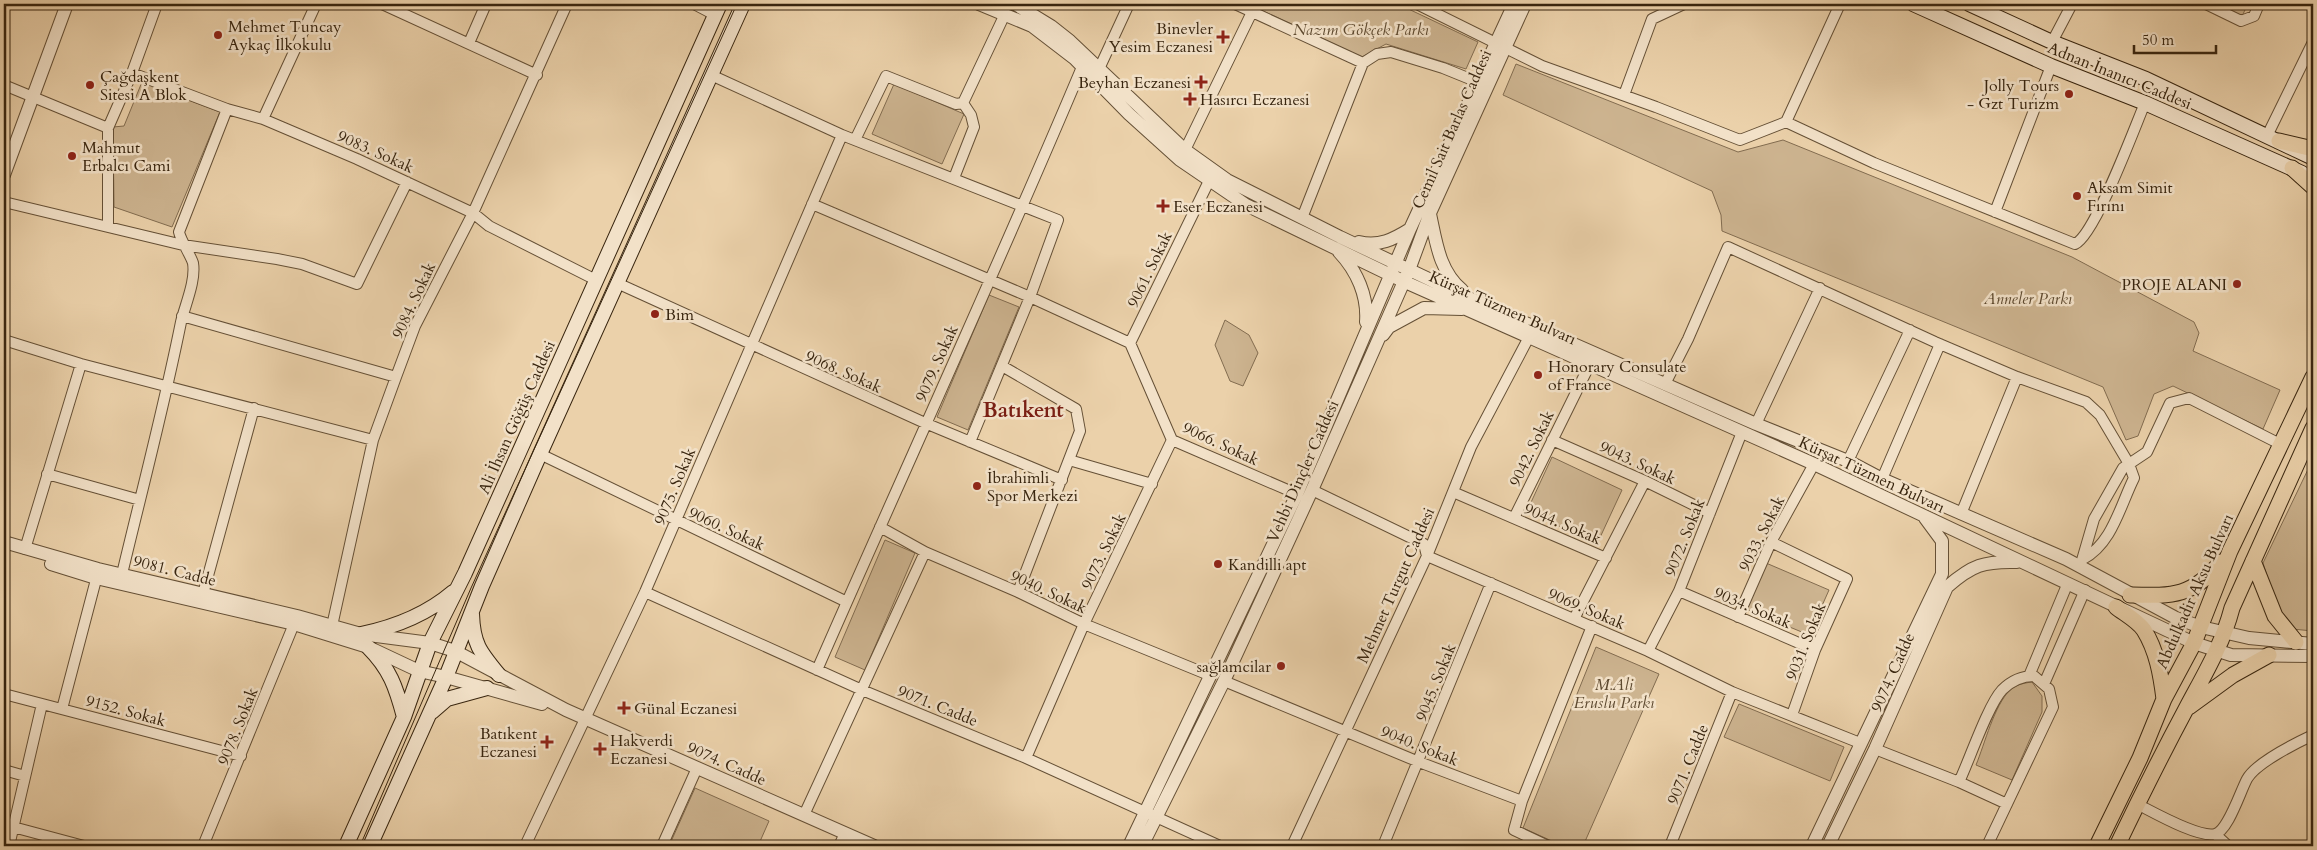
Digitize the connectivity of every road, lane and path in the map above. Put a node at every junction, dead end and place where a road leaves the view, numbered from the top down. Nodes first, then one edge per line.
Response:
1 (67, 4) edge
2 (157, 4) edge
3 (316, 4) edge
4 (382, 4) edge
5 (486, 4) edge
6 (568, 4) edge
7 (694, 4) edge
8 (743, 4) edge
9 (979, 4) edge
10 (1015, 4) edge
11 (1129, 4) edge
12 (1235, 4) edge
13 (1417, 4) edge
14 (1514, 4) edge
15 (1525, 4) edge
16 (1684, 4) edge
17 (1840, 4) edge
18 (1913, 4) edge
19 (1969, 4) edge
20 (2072, 4) edge
21 (2206, 4) edge
22 (2259, 4) edge
23 (717, 9) edge
24 (1252, 12) junction
25 (1006, 14) junction
26 (2052, 42) junction
27 (2313, 42) edge
28 (469, 43) junction
29 (1501, 44) junction
30 (1364, 63) junction
31 (2051, 66) junction
32 (1082, 67) junction
33 (1099, 69) junction
34 (132, 72) junction
35 (537, 75) junction
36 (711, 75) junction
37 (1484, 85) junction
38 (4, 86) edge
39 (1624, 95) junction
40 (32, 96) junction
41 (964, 102) junction
42 (2145, 103) junction
43 (227, 109) junction
44 (263, 119) junction
45 (1786, 122) junction
46 (108, 128) junction
47 (842, 135) junction
48 (2273, 138) junction
49 (855, 140) junction
50 (2313, 149) edge
51 (1185, 150) junction
52 (2313, 158) edge
53 (2292, 168) junction
54 (4, 172) edge
55 (2313, 177) edge
56 (954, 178) junction
57 (1209, 181) junction
58 (407, 182) junction
59 (2313, 187) edge
60 (4, 202) edge
61 (812, 204) junction
62 (1024, 205) junction
63 (1995, 212) junction
64 (473, 213) junction
65 (1430, 213) junction
66 (1302, 218) junction
67 (108, 227) junction
68 (1410, 229) junction
69 (1336, 241) junction
70 (182, 245) junction
71 (1393, 269) junction
72 (1406, 275) junction
73 (596, 280) junction
74 (990, 280) junction
75 (617, 283) junction
76 (1820, 288) junction
77 (1030, 297) junction
78 (1471, 305) junction
79 (182, 316) junction
80 (1910, 330) junction
81 (1366, 332) junction
82 (1528, 337) junction
83 (4, 340) edge
84 (1130, 343) junction
85 (1940, 344) junction
86 (751, 345) junction
87 (1374, 350) junction
88 (81, 364) junction
89 (1590, 364) junction
90 (1002, 366) junction
91 (396, 377) junction
92 (2017, 377) junction
93 (2313, 378) edge
94 (1665, 384) junction
95 (168, 386) junction
96 (254, 408) junction
97 (925, 423) junction
98 (1756, 424) junction
99 (2313, 428) edge
100 (1742, 432) junction
101 (373, 440) junction
102 (1172, 440) junction
103 (1552, 440) junction
104 (970, 442) junction
105 (2280, 444) junction
106 (540, 454) junction
107 (1069, 460) junction
108 (1848, 461) junction
109 (1814, 464) junction
110 (2129, 464) junction
111 (47, 474) junction
112 (1882, 479) junction
113 (1062, 480) junction
114 (1646, 481) junction
115 (1152, 484) junction
116 (1312, 490) junction
117 (1453, 492) junction
118 (1297, 494) junction
119 (140, 500) junction
120 (1710, 514) junction
121 (1961, 514) junction
122 (1923, 516) junction
123 (1514, 518) junction
124 (675, 521) junction
125 (880, 527) junction
126 (4, 542) edge
127 (1771, 542) junction
128 (25, 549) junction
129 (2230, 551) junction
130 (4, 552) edge
131 (925, 552) junction
132 (1427, 556) junction
133 (1606, 558) junction
134 (2253, 561) junction
135 (2024, 562) junction
136 (2081, 563) junction
137 (97, 574) junction
138 (122, 574) junction
139 (1490, 583) junction
140 (2067, 585) junction
141 (457, 589) junction
142 (2085, 590) junction
143 (1679, 591) junction
144 (644, 592) junction
145 (1018, 592) junction
146 (203, 594) junction
147 (2130, 595) junction
148 (847, 602) junction
149 (2116, 607) junction
150 (472, 610) junction
151 (1738, 617) junction
152 (1574, 619) junction
153 (296, 620) junction
154 (1084, 624) junction
155 (1592, 626) junction
156 (336, 627) junction
157 (2201, 627) junction
158 (2226, 633) junction
159 (361, 634) junction
160 (2296, 642) junction
161 (430, 643) junction
162 (2194, 643) junction
163 (2313, 644) edge
164 (368, 646) junction
165 (1815, 650) junction
166 (1648, 651) junction
167 (456, 652) junction
168 (2217, 652) junction
169 (2269, 655) junction
170 (2313, 656) edge
171 (817, 670) junction
172 (419, 671) junction
173 (499, 675) junction
174 (1209, 675) junction
175 (2029, 676) junction
176 (446, 677) junction
177 (1224, 681) junction
178 (2044, 684) junction
179 (487, 688) junction
180 (862, 690) junction
181 (1732, 692) junction
182 (4, 694) edge
183 (2164, 699) junction
184 (42, 704) junction
185 (62, 709) junction
186 (2186, 709) junction
187 (566, 710) junction
188 (428, 716) junction
189 (1792, 716) junction
190 (404, 717) junction
191 (586, 719) junction
192 (1345, 731) junction
193 (2313, 735) edge
194 (1860, 743) junction
195 (1876, 749) junction
196 (241, 756) junction
197 (1026, 758) junction
198 (1419, 762) junction
199 (697, 768) junction
200 (4, 770) edge
201 (25, 776) junction
202 (1959, 782) junction
203 (1522, 800) junction
204 (2007, 804) junction
205 (2137, 804) junction
206 (1151, 814) junction
207 (804, 815) junction
208 (13, 827) junction
209 (844, 833) junction
210 (2215, 834) junction
211 (9, 846) edge
212 (84, 846) edge
213 (203, 846) edge
214 (346, 846) edge
215 (370, 846) edge
216 (525, 846) edge
217 (662, 846) edge
218 (839, 846) edge
219 (874, 846) edge
220 (1129, 846) edge
221 (1142, 846) edge
222 (1220, 846) edge
223 (1292, 846) edge
224 (1383, 846) edge
225 (1548, 846) edge
226 (1670, 846) edge
227 (1812, 846) edge
228 (1828, 846) edge
229 (1987, 846) edge
230 (2097, 846) edge
231 (2117, 846) edge
232 (2228, 846) edge

1 - 40 street
2 - 34 street
3 - 44 street
4 - 28 street
5 - 28 street
6 - 35 street, 9084. Sokak
7 - 23 street
8 - 36 main road
9 - 25 street, Kürşat Tüzmen Bulvarı
10 - 33 street, Kürşat Tüzmen Bulvarı
11 - 33 street
12 - 24 street
13 - 29 street
14 - 29 street, Cemil Sait Barlas Caddesi
15 - 29 street, Cemil Sait Barlas Caddesi
16 - 39 street
17 - 45 street
18 - 31 main road, Adnan İnanıcı Caddesi
19 - 26 main road, Adnan İnanıcı Caddesi
20 - 26 street
21 - 22 street
23 - 73 main road, Ali İhsan Göğüş Caddesi
24 - 30 street
24 - 51 street
25 - 32 street, Kürşat Tüzmen Bulvarı
25 - 41 street
26 - 48 main road, Adnan İnanıcı Caddesi
27 - 48 street
28 - 35 street
29 - 37 street, Cemil Sait Barlas Caddesi
29 - 39 street
30 - 37 street
30 - 66 street
31 - 42 main road, Adnan İnanıcı Caddesi
31 - 63 street
32 - 57 street, Kürşat Tüzmen Bulvarı
32 - 62 street, 9079. Sokak
33 - 51 street, Kürşat Tüzmen Bulvarı
34 - 43 street, 9083. Sokak
34 - 46 street
35 - 64 street, 9084. Sokak
36 - 47 street
36 - 75 main road
37 - 65 street, Cemil Sait Barlas Caddesi
37 - 68 street, Cemil Sait Barlas Caddesi
38 - 40 street
39 - 45 street
40 - 46 street
40 - 54 street
41 - 49 street
41 - 56 street
42 - 53 main road, Adnan İnanıcı Caddesi
42 - 63 street
43 - 44 street, 9083. Sokak
43 - 70 street
44 - 58 street, 9083. Sokak
45 - 63 street
46 - 67 street
47 - 49 street
47 - 61 street, 9075. Sokak
48 - 50 main road
48 - 52 main road, Adnan İnanıcı Caddesi
49 - 56 street
51 - 66 street, Kürşat Tüzmen Bulvarı
53 - 55 main road, Adnan İnanıcı Caddesi
53 - 59 main road
56 - 62 street
57 - 69 street, Kürşat Tüzmen Bulvarı
57 - 84 street, 9061. Sokak
58 - 64 street, 9083. Sokak
58 - 70 street
60 - 67 street
61 - 74 street
61 - 86 street, 9075. Sokak
62 - 74 street, 9079. Sokak
62 - 77 street
64 - 73 street, 9083. Sokak
64 - 91 street, 9084. Sokak
65 - 72 street, Cemil Sait Barlas Caddesi
65 - 78 street
66 - 69 street, Kürşat Tüzmen Bulvarı
67 - 70 street
68 - 69 street
68 - 71 street, Cemil Sait Barlas Caddesi
69 - 71 street, Kürşat Tüzmen Bulvarı
69 - 81 street
70 - 79 street
71 - 72 street, Kürşat Tüzmen Bulvarı
71 - 81 street, Cemil Sait Barlas Caddesi
72 - 78 street, Kürşat Tüzmen Bulvarı
72 - 87 street, Vehbi Dinçler Caddesi
73 - 141 main road, Ali İhsan Göğüş Caddesi
74 - 77 street
74 - 97 street, 9079. Sokak
75 - 86 street, 9068. Sokak
75 - 106 main road
76 - 80 street
76 - 94 street
76 - 98 street
77 - 84 street
77 - 90 street
78 - 82 street, Kürşat Tüzmen Bulvarı
78 - 87 street
78 - 94 street, Kürşat Tüzmen Bulvarı
79 - 91 street
79 - 95 street
80 - 85 street
80 - 108 street
81 - 118 street, Cemil Sait Barlas Caddesi
82 - 89 street, Kürşat Tüzmen Bulvarı
82 - 117 street, Mehmet Turgut Caddesi
83 - 88 street
84 - 102 street, 9066. Sokak
85 - 92 street
85 - 112 street
86 - 97 street, 9068. Sokak
86 - 124 street, 9075. Sokak
87 - 116 street, Vehbi Dinçler Caddesi
88 - 95 street
88 - 111 street
89 - 100 street, Kürşat Tüzmen Bulvarı
89 - 103 street, 9042. Sokak
90 - 104 street
90 - 107 street
91 - 101 street, 9084. Sokak
92 - 110 street
92 - 121 street
93 - 105 main road, Abdulkadir Aksu Bulvarı
94 - 98 street, Kürşat Tüzmen Bulvarı
95 - 96 street
95 - 119 street
96 - 101 street
96 - 146 street
97 - 104 street, 9068. Sokak
97 - 125 street, 9079. Sokak
98 - 108 street, Kürşat Tüzmen Bulvarı
99 - 134 main road
100 - 109 street, Kürşat Tüzmen Bulvarı
100 - 120 street, 9072. Sokak
101 - 156 street, 9084. Sokak
102 - 115 street, 9073. Sokak
102 - 118 street, 9066. Sokak
103 - 114 street, 9043. Sokak
103 - 123 street, 9042. Sokak
104 - 113 street, 9068. Sokak
105 - 110 street
105 - 129 main road, Abdulkadir Aksu Bulvarı
106 - 124 street, 9060. Sokak
106 - 150 main road
107 - 113 street
107 - 115 street
108 - 112 street, Kürşat Tüzmen Bulvarı
109 - 122 street, Kürşat Tüzmen Bulvarı
109 - 127 street, 9033. Sokak
110 - 136 street
110 - 136 street
111 - 119 street
111 - 128 street
112 - 121 street, Kürşat Tüzmen Bulvarı
113 - 145 street
114 - 120 street, 9043. Sokak
114 - 133 street
115 - 154 street, 9073. Sokak
116 - 132 street, 9069. Sokak
116 - 177 street, Vehbi Dinçler Caddesi
117 - 123 street, 9044. Sokak
117 - 132 street, Mehmet Turgut Caddesi
118 - 174 street, Cemil Sait Barlas Caddesi
119 - 138 street
120 - 143 street, 9072. Sokak
121 - 136 street, Kürşat Tüzmen Bulvarı
122 - 135 street, Kürşat Tüzmen Bulvarı
122 - 194 street, 9074. Cadde
123 - 133 street, 9044. Sokak
124 - 144 street, 9075. Sokak
124 - 148 street, 9060. Sokak
125 - 131 street, 9040. Sokak
125 - 148 street, 9079. Sokak
126 - 128 street, 9081. Cadde
127 - 151 street, 9033. Sokak
127 - 165 street, 9031. Sokak
128 - 137 street, 9081. Cadde
129 - 147 main road
129 - 157 main road, Abdulkadir Aksu Bulvarı
130 - 137 street
131 - 145 street, 9040. Sokak
131 - 180 street
132 - 139 street, 9069. Sokak
132 - 192 street, Mehmet Turgut Caddesi
133 - 152 street
134 - 158 main road
134 - 160 main road
135 - 140 street, Kürşat Tüzmen Bulvarı
135 - 195 street, 9074. Cadde
136 - 147 street, Kürşat Tüzmen Bulvarı
137 - 138 street, 9081. Cadde
137 - 153 street
137 - 185 street
138 - 146 street, 9081. Cadde
139 - 152 street, 9069. Sokak
139 - 198 street, 9045. Sokak
140 - 142 street, Kürşat Tüzmen Bulvarı
140 - 175 street
141 - 159 main road
141 - 161 main road, Ali İhsan Göğüş Caddesi
142 - 149 street, Kürşat Tüzmen Bulvarı
142 - 178 street
143 - 151 street, 9034. Sokak
143 - 166 street, 9072. Sokak
144 - 171 street, 9071. Cadde
144 - 191 street, 9075. Sokak
145 - 154 street, 9040. Sokak
146 - 153 street, 9081. Cadde
147 - 157 street, Kürşat Tüzmen Bulvarı
148 - 171 street, 9079. Sokak
149 - 162 street, Kürşat Tüzmen Bulvarı
149 - 183 main road
150 - 167 main road
150 - 173 main road
151 - 165 street, 9034. Sokak
152 - 155 street, 9069. Sokak
153 - 156 street, 9081. Cadde
153 - 164 street
153 - 196 street, 9078. Sokak
154 - 174 street, 9040. Sokak
154 - 197 street, 9073. Sokak
155 - 166 street, 9069. Sokak
155 - 203 street
156 - 159 street, 9081. Cadde
157 - 158 street, Kürşat Tüzmen Bulvarı
157 - 162 main road, Abdulkadir Aksu Bulvarı
158 - 160 street, Kürşat Tüzmen Bulvarı
158 - 168 main road
159 - 161 street, 9081. Cadde
160 - 163 street, Kürşat Tüzmen Bulvarı
161 - 167 street, 9081. Cadde
161 - 172 main road, Ali İhsan Göğüş Caddesi
162 - 168 street, Kürşat Tüzmen Bulvarı
162 - 183 main road, Abdulkadir Aksu Bulvarı
164 - 172 street
164 - 190 main road
165 - 189 street, 9031. Sokak
166 - 181 street, 9069. Sokak
167 - 173 street, 9081. Cadde
167 - 176 main road
168 - 169 street, Kürşat Tüzmen Bulvarı
168 - 186 main road
169 - 170 street, Kürşat Tüzmen Bulvarı
169 - 186 main road
171 - 180 street, 9071. Cadde
172 - 176 street
172 - 190 main road, Ali İhsan Göğüş Caddesi
173 - 187 street, 9081. Cadde
174 - 206 street, Cemil Sait Barlas Caddesi
175 - 178 street
175 - 202 street
176 - 179 street
176 - 188 main road
177 - 192 street, 9040. Sokak
177 - 206 street, Vehbi Dinçler Caddesi
178 - 204 street
179 - 187 street
179 - 188 main road
180 - 197 street, 9071. Cadde
180 - 207 street
181 - 189 street, 9069. Sokak
181 - 226 street, 9071. Cadde
182 - 184 street, 9152. Sokak
183 - 230 main road, Abdulkadir Aksu Bulvarı
184 - 185 street, 9152. Sokak
184 - 201 street
185 - 196 street, 9152. Sokak
186 - 205 main road
187 - 191 street, 9074. Cadde
188 - 215 main road
189 - 194 street, 9069. Sokak
190 - 214 main road, Ali İhsan Göğüş Caddesi
191 - 199 street, 9074. Cadde
191 - 216 street, 9075. Sokak
192 - 198 street, 9040. Sokak
192 - 223 street, Mehmet Turgut Caddesi
193 - 210 street
194 - 227 street, 9074. Cadde
195 - 202 street
195 - 228 street, 9074. Cadde
196 - 213 street, 9078. Sokak
197 - 206 street, 9071. Cadde
198 - 203 street, 9040. Sokak
198 - 224 street, 9045. Sokak
199 - 207 street, 9074. Cadde
199 - 217 street
200 - 201 street
201 - 208 street
202 - 204 street
203 - 225 street
204 - 229 street
205 - 210 street
205 - 231 main road
206 - 220 street
206 - 221 street, Vehbi Dinçler Caddesi
206 - 222 street, 9071. Cadde
207 - 209 street, 9074. Cadde
208 - 211 street
208 - 212 street
209 - 218 street
209 - 219 street, 9074. Cadde
210 - 232 street

